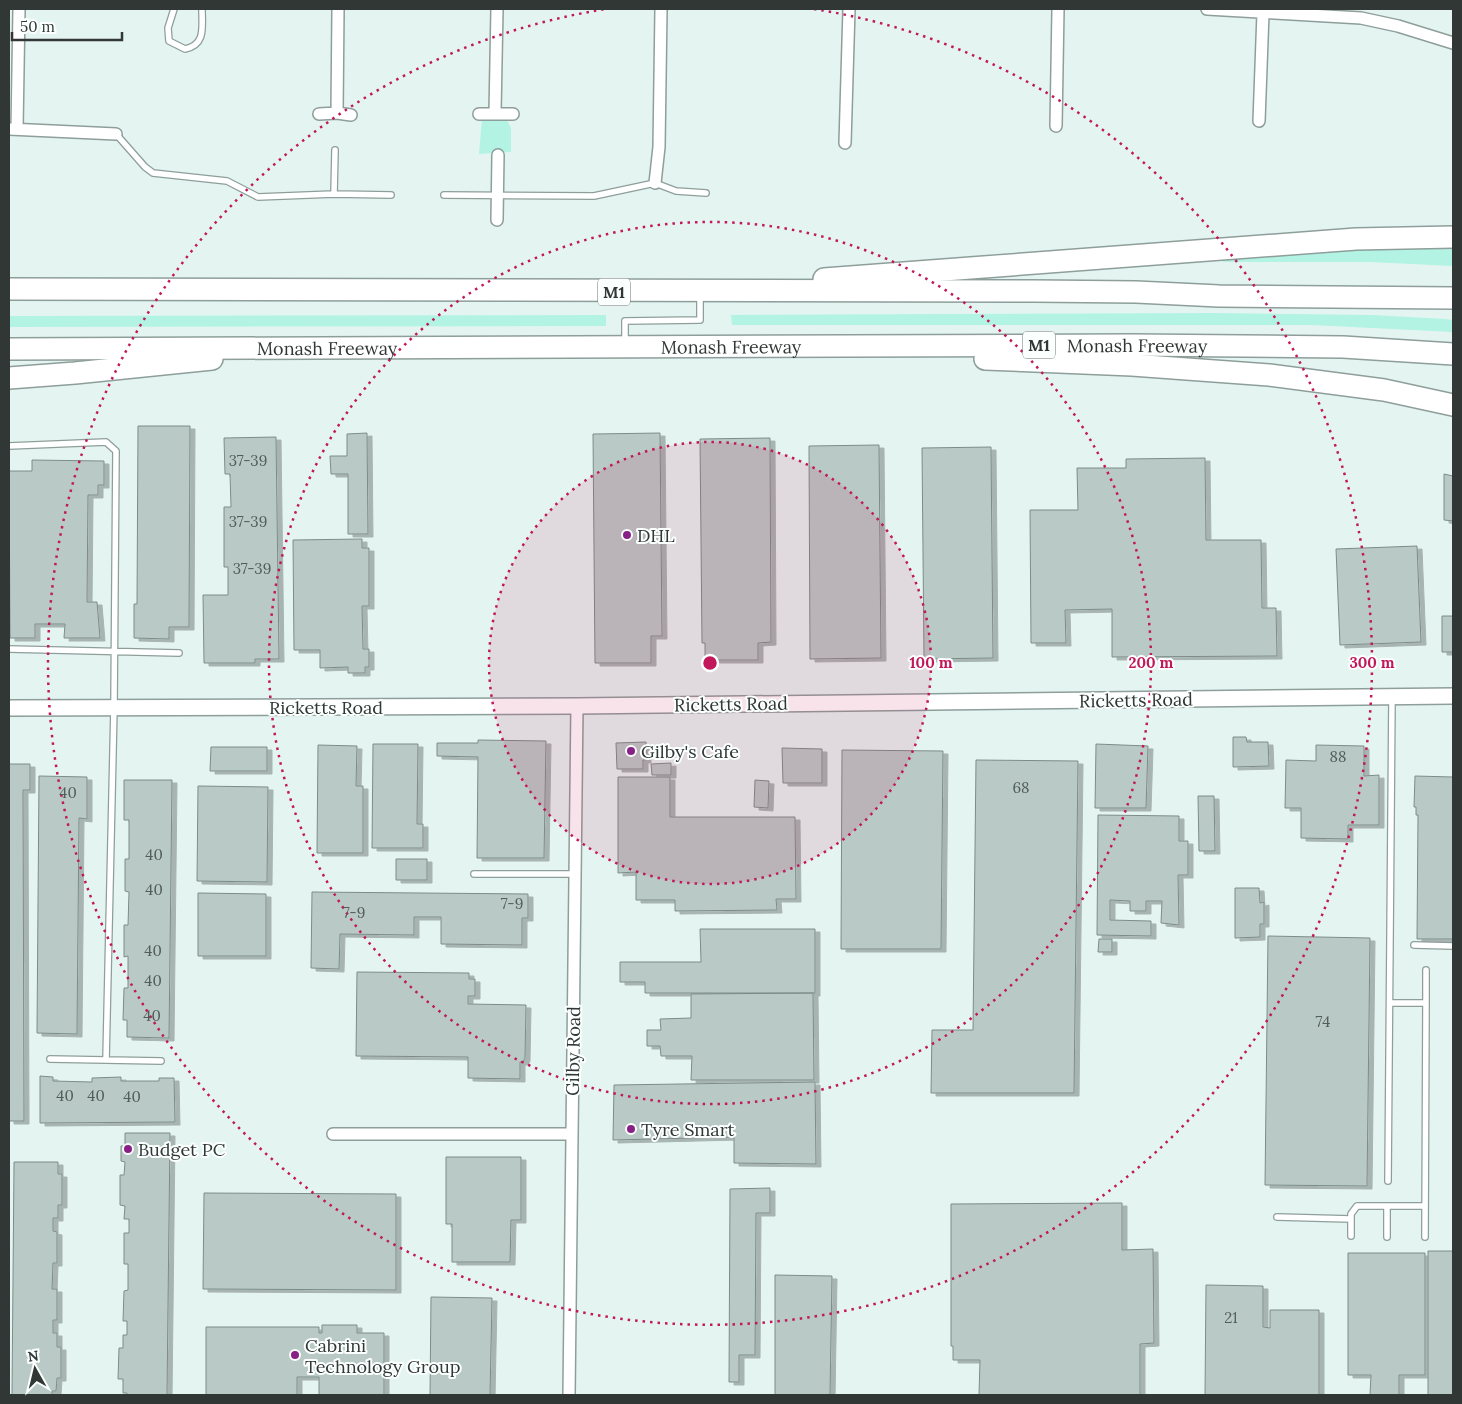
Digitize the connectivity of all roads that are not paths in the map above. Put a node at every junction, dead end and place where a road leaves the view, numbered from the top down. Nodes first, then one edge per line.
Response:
1 (18, 9) edge
2 (174, 9) edge
3 (202, 9) edge
4 (338, 9) edge
5 (497, 9) edge
6 (661, 9) edge
7 (849, 9) edge
8 (1058, 9) edge
9 (1209, 9) edge
10 (1263, 13) junction
11 (1453, 43) edge
12 (495, 112) junction
13 (337, 113) junction
14 (319, 114) dead end
15 (479, 114) dead end
16 (513, 114) dead end
17 (351, 115) dead end
18 (1259, 121) dead end
19 (1056, 126) dead end
20 (13, 129) edge
21 (116, 134) joint
22 (846, 143) dead end
23 (335, 150) dead end
24 (498, 155) dead end
25 (655, 183) junction
26 (706, 193) dead end
27 (334, 194) junction
28 (391, 195) dead end
29 (444, 195) dead end
30 (498, 195) junction
31 (497, 220) dead end
32 (1453, 237) edge
33 (9, 284) edge
34 (9, 289) edge
35 (43, 289) junction
36 (700, 291) junction
37 (647, 292) junction
38 (1453, 298) edge
39 (624, 347) junction
40 (9, 348) edge
41 (322, 348) junction
42 (1453, 354) edge
43 (9, 378) edge
44 (1453, 405) edge
45 (9, 446) edge
46 (9, 649) edge
47 (114, 652) junction
48 (179, 653) dead end
49 (1453, 696) edge
50 (1392, 697) junction
51 (578, 706) junction
52 (114, 707) junction
53 (9, 708) edge
54 (474, 874) dead end
55 (575, 874) junction
56 (1414, 945) dead end
57 (1453, 946) edge
58 (1426, 970) dead end
59 (1390, 1003) junction
60 (1426, 1003) junction
61 (50, 1059) dead end
62 (106, 1060) junction
63 (161, 1062) dead end
64 (333, 1134) dead end
65 (572, 1134) junction
66 (1388, 1181) dead end
67 (1388, 1206) junction
68 (1425, 1206) junction
69 (1276, 1217) dead end
70 (1351, 1219) junction
71 (1351, 1236) dead end
72 (1387, 1237) dead end
73 (1425, 1237) dead end
74 (569, 1395) edge

1 - 20 street
2 - 3 lane
4 - 13 street
5 - 12 street
6 - 25 street
7 - 22 street
8 - 19 street
9 - 10 street
10 - 11 street
10 - 18 street
12 - 15 street
12 - 16 street
13 - 14 street
13 - 17 street
20 - 21 street
21 - 27 lane
23 - 27 lane
24 - 30 street
25 - 26 lane
25 - 30 lane
27 - 28 lane
29 - 30 lane
30 - 31 street
32 - 37 highway
33 - 35 highway
34 - 35 highway, M1
35 - 37 highway, M1
36 - 37 highway, M1
36 - 38 highway, M1
36 - 39 lane
39 - 41 highway, Monash Freeway / M1
39 - 42 highway, Monash Freeway / M1
39 - 44 highway
40 - 41 highway, Monash Freeway / M1
41 - 43 highway
45 - 47 lane
46 - 47 lane
47 - 48 lane
47 - 52 lane
49 - 50 street, Ricketts Road
50 - 51 street, Ricketts Road
50 - 59 lane
51 - 52 street, Ricketts Road
51 - 55 street, Gilby Road
52 - 53 street, Ricketts Road
52 - 62 lane
54 - 55 lane
55 - 65 street, Gilby Road
56 - 57 lane
58 - 60 lane
59 - 60 lane
59 - 66 lane
60 - 68 lane
61 - 62 lane
62 - 63 lane
64 - 65 street
65 - 74 street, Gilby Road
67 - 68 lane
67 - 70 lane
67 - 72 lane
68 - 73 lane
69 - 70 lane
70 - 71 lane

